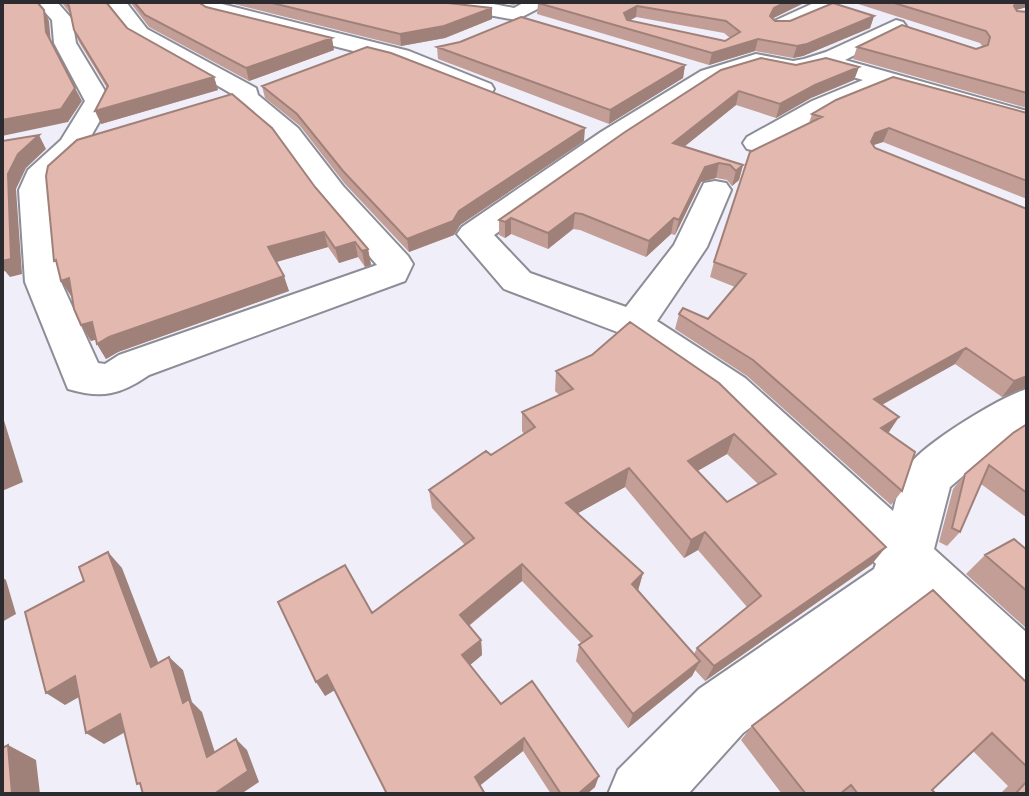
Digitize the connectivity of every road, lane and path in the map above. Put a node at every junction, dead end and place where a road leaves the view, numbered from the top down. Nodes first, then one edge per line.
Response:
1 (46, 2) edge
2 (116, 2) edge
3 (199, 2) edge
4 (410, 2) edge
5 (540, 3) edge
6 (831, 5) edge
7 (566, 10) edge
8 (518, 16) junction
9 (892, 21) dead end
10 (548, 26) edge
11 (779, 26) edge
12 (485, 33) edge
13 (366, 48) junction
14 (437, 50) edge
15 (401, 56) junction
16 (823, 61) junction
17 (328, 62) edge
18 (884, 80) junction
19 (261, 88) junction
20 (498, 96) edge
21 (212, 105) edge
22 (1027, 119) edge
23 (84, 138) junction
24 (32, 141) edge
25 (757, 143) dead end
26 (39, 176) junction
27 (2, 184) edge
28 (715, 190) dead end
29 (634, 324) junction
30 (1027, 405) edge
31 (904, 558) junction
32 (1027, 674) edge
33 (642, 794) edge

1 - 23 street
2 - 19 street
3 - 13 street
4 - 8 street
5 - 7 street
5 - 8 street
6 - 11 street
8 - 10 street
8 - 12 street
9 - 16 street
13 - 15 street
13 - 17 street
14 - 15 street
15 - 20 street
16 - 18 street
16 - 29 street
18 - 22 street
18 - 25 street
19 - 21 street
19 - 26 street
23 - 24 street
23 - 26 street
26 - 27 street
28 - 29 street
29 - 31 street
30 - 31 street
31 - 32 street
31 - 33 street

